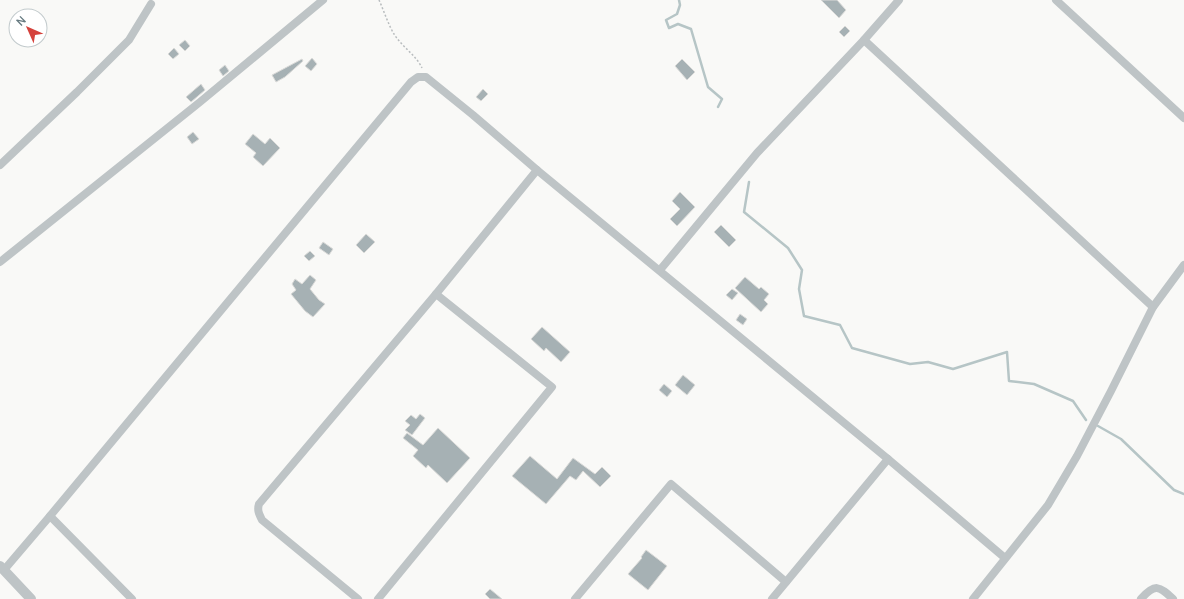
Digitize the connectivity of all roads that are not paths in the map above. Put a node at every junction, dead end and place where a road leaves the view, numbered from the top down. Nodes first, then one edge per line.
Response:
1 (323, 0) edge
2 (899, 0) edge
3 (1056, 0) edge
4 (151, 4) dead end
5 (864, 40) junction
6 (1184, 118) edge
7 (0, 165) edge
8 (537, 170) junction
9 (0, 262) edge
10 (1184, 265) edge
11 (660, 270) junction
12 (436, 294) junction
13 (1153, 307) junction
14 (888, 459) junction
15 (50, 516) junction
16 (1005, 558) junction
17 (2, 568) edge
18 (786, 582) junction
19 (976, 598) edge
20 (31, 599) edge
21 (132, 599) edge
22 (358, 599) edge
23 (378, 599) edge
24 (575, 599) edge
25 (772, 599) edge
26 (1141, 599) edge
27 (1173, 599) edge

1 - 9 street
2 - 5 street
3 - 6 street
4 - 7 street
5 - 11 street
5 - 13 street
8 - 11 street
8 - 12 street
8 - 15 street
10 - 13 street
11 - 14 street
12 - 22 street
12 - 23 street
13 - 16 street
14 - 16 street
14 - 18 street
15 - 17 street
15 - 21 street
16 - 19 street
17 - 20 street
18 - 24 street
18 - 25 street
26 - 27 street

